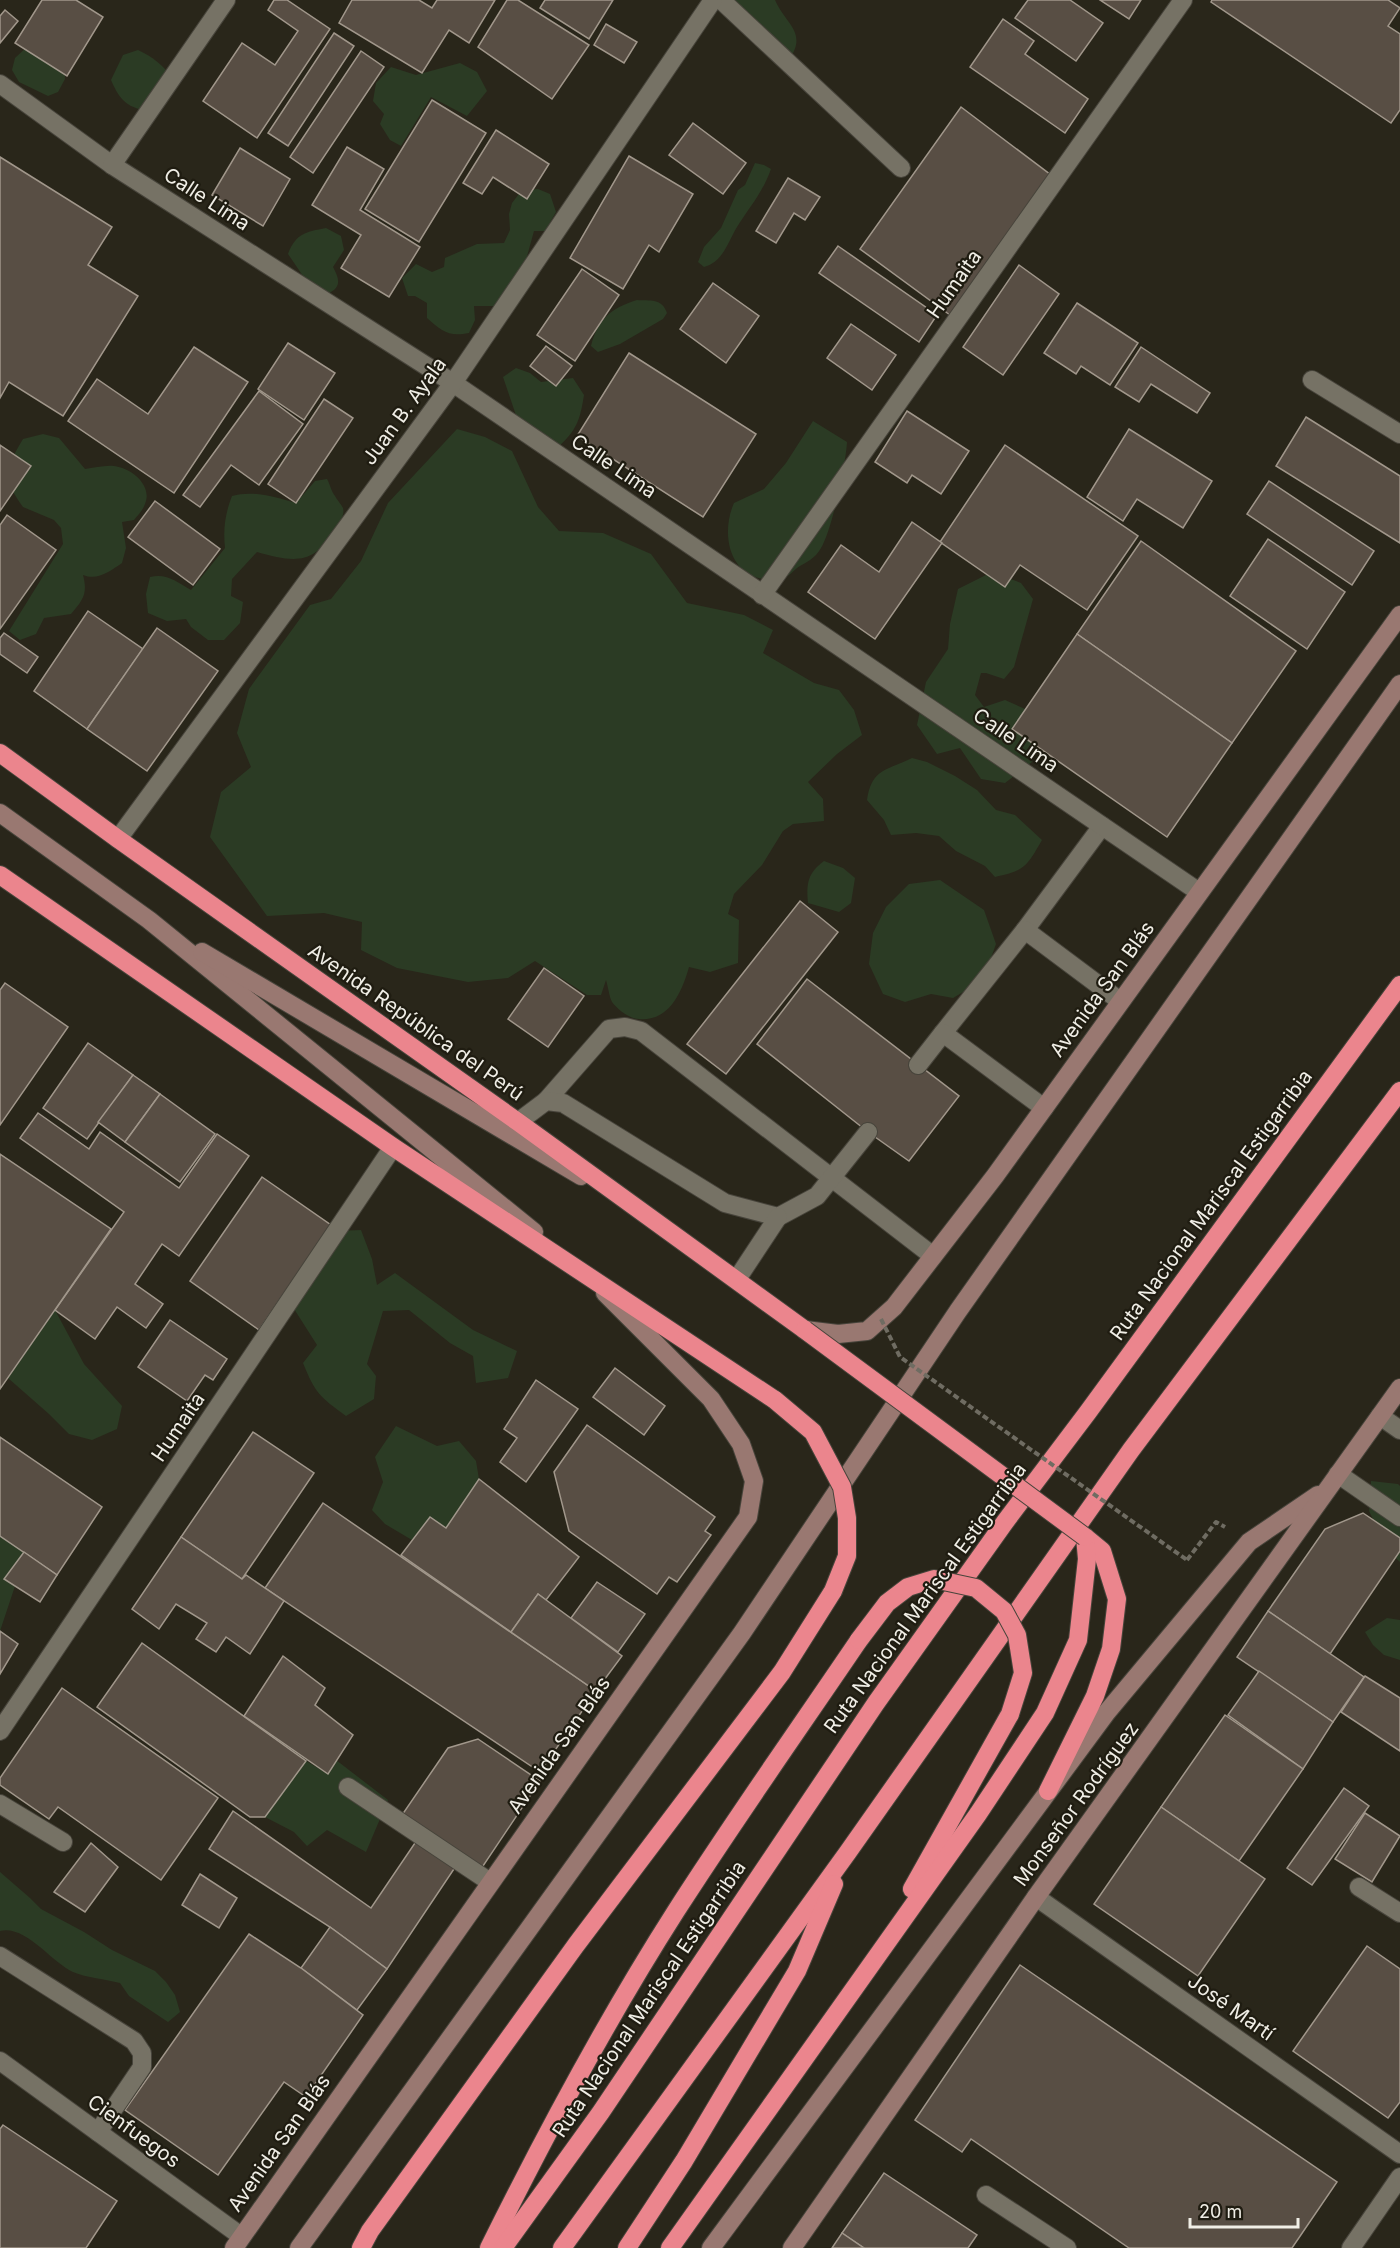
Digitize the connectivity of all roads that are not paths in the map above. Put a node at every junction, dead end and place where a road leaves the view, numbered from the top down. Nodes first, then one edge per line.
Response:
1 (226, 0) edge
2 (713, 0) edge
3 (721, 0) edge
4 (1183, 0) edge
5 (0, 84) edge
6 (112, 165) junction
7 (901, 168) dead end
8 (1312, 380) dead end
9 (453, 383) junction
10 (1400, 435) edge
11 (762, 595) junction
12 (1400, 615) edge
13 (1400, 684) edge
14 (0, 753) edge
15 (0, 813) edge
16 (1102, 826) junction
17 (118, 839) junction
18 (0, 875) edge
19 (1199, 892) junction
20 (149, 920) junction
21 (1025, 930) junction
22 (1400, 985) edge
23 (1120, 1001) junction
24 (943, 1033) junction
25 (918, 1065) dead end
26 (1400, 1091) edge
27 (546, 1101) junction
28 (1044, 1108) junction
29 (518, 1122) junction
30 (868, 1132) dead end
31 (393, 1147) junction
32 (831, 1179) junction
33 (637, 1209) junction
34 (778, 1217) junction
35 (933, 1256) junction
36 (589, 1277) junction
37 (737, 1279) junction
38 (805, 1330) junction
39 (1400, 1388) edge
40 (1380, 1416) junction
41 (1400, 1430) edge
42 (1332, 1481) junction
43 (1400, 1517) edge
44 (1085, 1537) junction
45 (0, 1731) edge
46 (348, 1787) dead end
47 (1048, 1791) junction
48 (0, 1804) edge
49 (63, 1842) dead end
50 (848, 1852) junction
51 (490, 1882) junction
52 (1359, 1887) dead end
53 (1036, 1897) junction
54 (1400, 1913) edge
55 (881, 1949) junction
56 (0, 1956) edge
57 (0, 2061) edge
58 (98, 2132) junction
59 (1400, 2154) edge
60 (1400, 2177) edge
61 (986, 2195) dead end
62 (238, 2242) edge
63 (299, 2248) edge
64 (360, 2248) edge
65 (489, 2248) edge
66 (502, 2248) edge
67 (562, 2248) edge
68 (627, 2248) edge
69 (670, 2248) edge
70 (711, 2248) edge
71 (792, 2248) edge
72 (1067, 2248) edge
73 (1351, 2248) edge

1 - 6 street
2 - 9 street, Juan B. Ayala
3 - 7 street
4 - 11 street, Humaita
5 - 6 street, Calle Lima
6 - 9 street, Calle Lima
8 - 10 street
9 - 11 street, Calle Lima
9 - 17 street, Juan B. Ayala
11 - 16 street, Calle Lima
12 - 19 street, Avenida San Blás
13 - 63 street
14 - 17 highway, Avenida República del Perú
15 - 20 street
16 - 19 street, Calle Lima
16 - 21 street
17 - 29 highway, Avenida República del Perú
18 - 31 highway
19 - 23 street, Avenida San Blás
20 - 33 street
20 - 36 street, Avenida San Blás
21 - 23 street
21 - 24 street
22 - 66 highway, Ruta Nacional Mariscal Estigarribia
23 - 28 street, Avenida San Blás
24 - 25 street
24 - 28 street
26 - 50 highway
27 - 29 street
27 - 32 street
27 - 34 street
28 - 35 street, Avenida San Blás
29 - 33 highway, Avenida República del Perú
30 - 32 street
31 - 36 highway
31 - 45 street, Humaita
32 - 34 street
32 - 35 street
33 - 37 highway, Avenida República del Perú
34 - 37 street
35 - 38 street, Avenida San Blás
36 - 51 street, Avenida San Blás
36 - 64 highway, bridge
37 - 38 highway, Avenida República del Perú
38 - 44 highway, Avenida República del Perú, bridge
39 - 40 street, Monseñor Rodríguez
40 - 41 street
40 - 42 street, Monseñor Rodríguez
42 - 43 street
42 - 47 street
42 - 53 street, Monseñor Rodríguez
44 - 47 highway, Avenida República del Perú
44 - 55 highway
46 - 51 street
47 - 70 street
48 - 49 street
50 - 67 highway
50 - 68 highway
51 - 62 street, Avenida San Blás
52 - 54 street
53 - 59 street, José Martí
53 - 71 street, Monseñor Rodríguez
55 - 65 highway, bridge
55 - 69 highway
56 - 58 street
57 - 58 street, Cienfuegos
58 - 62 street, Cienfuegos
60 - 73 street
61 - 72 street

